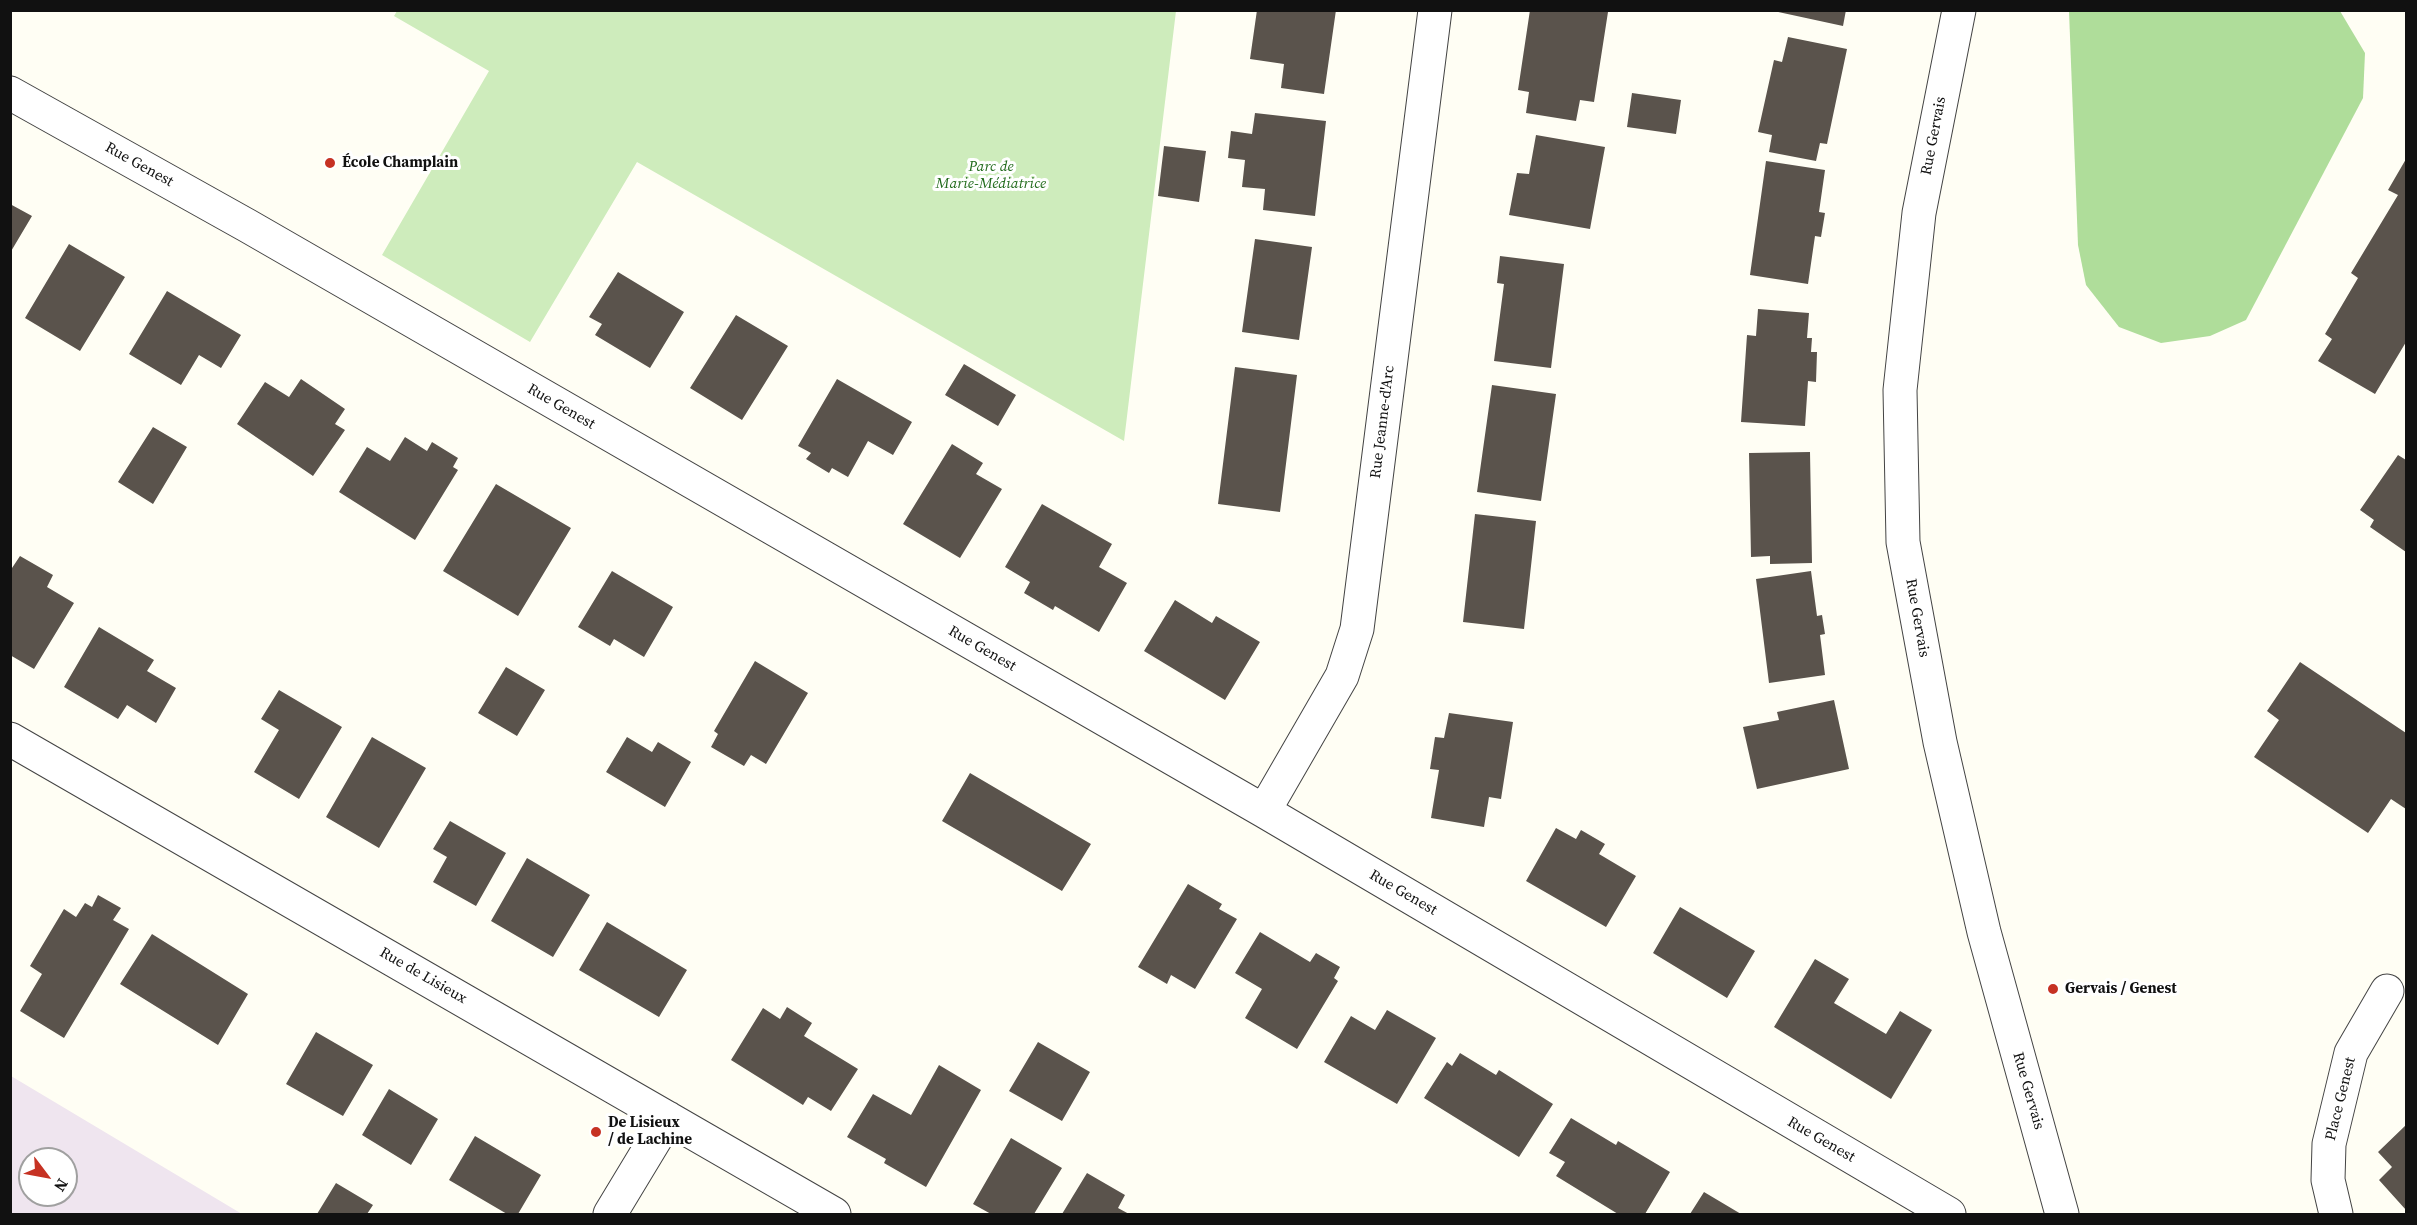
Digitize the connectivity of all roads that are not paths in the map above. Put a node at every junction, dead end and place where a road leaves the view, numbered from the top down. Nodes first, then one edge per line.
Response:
1 (1435, 10) edge
2 (1959, 10) edge
3 (10, 93) edge
4 (10, 739) edge
5 (1264, 811) junction
6 (2387, 991) dead end
7 (669, 1118) junction
8 (610, 1215) edge
9 (834, 1215) edge
10 (1949, 1215) edge
11 (2062, 1215) edge
12 (2336, 1215) edge

1 - 5 street, Rue Jeanne-d'Arc
2 - 11 street, Rue Gervais
3 - 5 street, Rue Genest
4 - 7 street, Rue de Lisieux
5 - 10 street, Rue Genest
6 - 12 street, Place Genest
7 - 8 street
7 - 9 street, Rue de Lisieux

